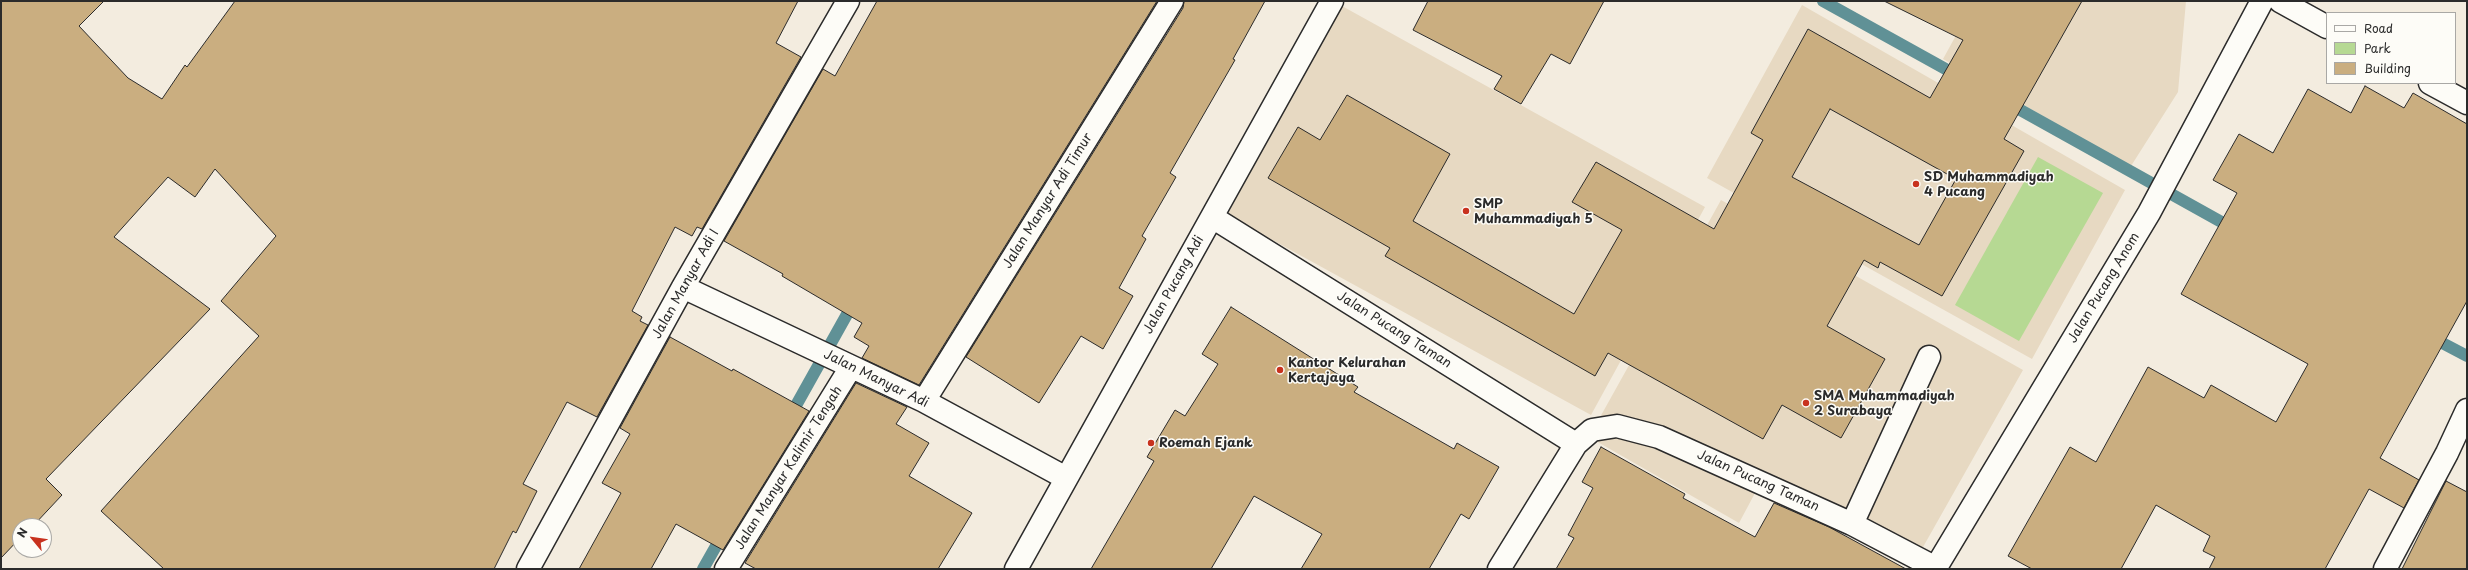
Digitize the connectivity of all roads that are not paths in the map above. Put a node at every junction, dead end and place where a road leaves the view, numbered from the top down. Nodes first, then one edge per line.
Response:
1 (848, 1) edge
2 (1172, 1) edge
3 (1332, 1) edge
4 (2262, 1) edge
5 (2280, 1) edge
6 (2326, 26) edge
7 (2432, 84) edge
8 (2467, 103) edge
9 (1212, 216) junction
10 (683, 287) junction
11 (1930, 357) dead end
12 (848, 365) junction
13 (924, 401) junction
14 (2467, 410) edge
15 (1576, 444) junction
16 (1066, 478) junction
17 (1852, 524) junction
18 (1936, 568) edge
19 (528, 569) edge
20 (726, 569) edge
21 (1016, 569) edge
22 (1499, 569) edge
23 (2385, 569) edge

1 - 10 street, Jalan Manyar Adi I
2 - 13 street, Jalan Manyar Adi Timur
3 - 9 street, Jalan Pucang Adi
4 - 18 street, Jalan Pucang Anom
5 - 6 street
7 - 8 street
9 - 15 street, Jalan Pucang Taman
9 - 16 street, Jalan Pucang Adi
10 - 12 street, Jalan Manyar Adi
10 - 19 street, Jalan Manyar Adi I
11 - 17 street
12 - 13 street, Jalan Manyar Adi
12 - 20 street, Jalan Manyar Kalimir Tengah
13 - 16 street, Jalan Manyar Adi
14 - 23 street
15 - 17 street, Jalan Pucang Taman
15 - 22 street, Jalan Pucang Taman
16 - 21 street, Jalan Pucang Adi
17 - 18 street, Jalan Pucang Taman

